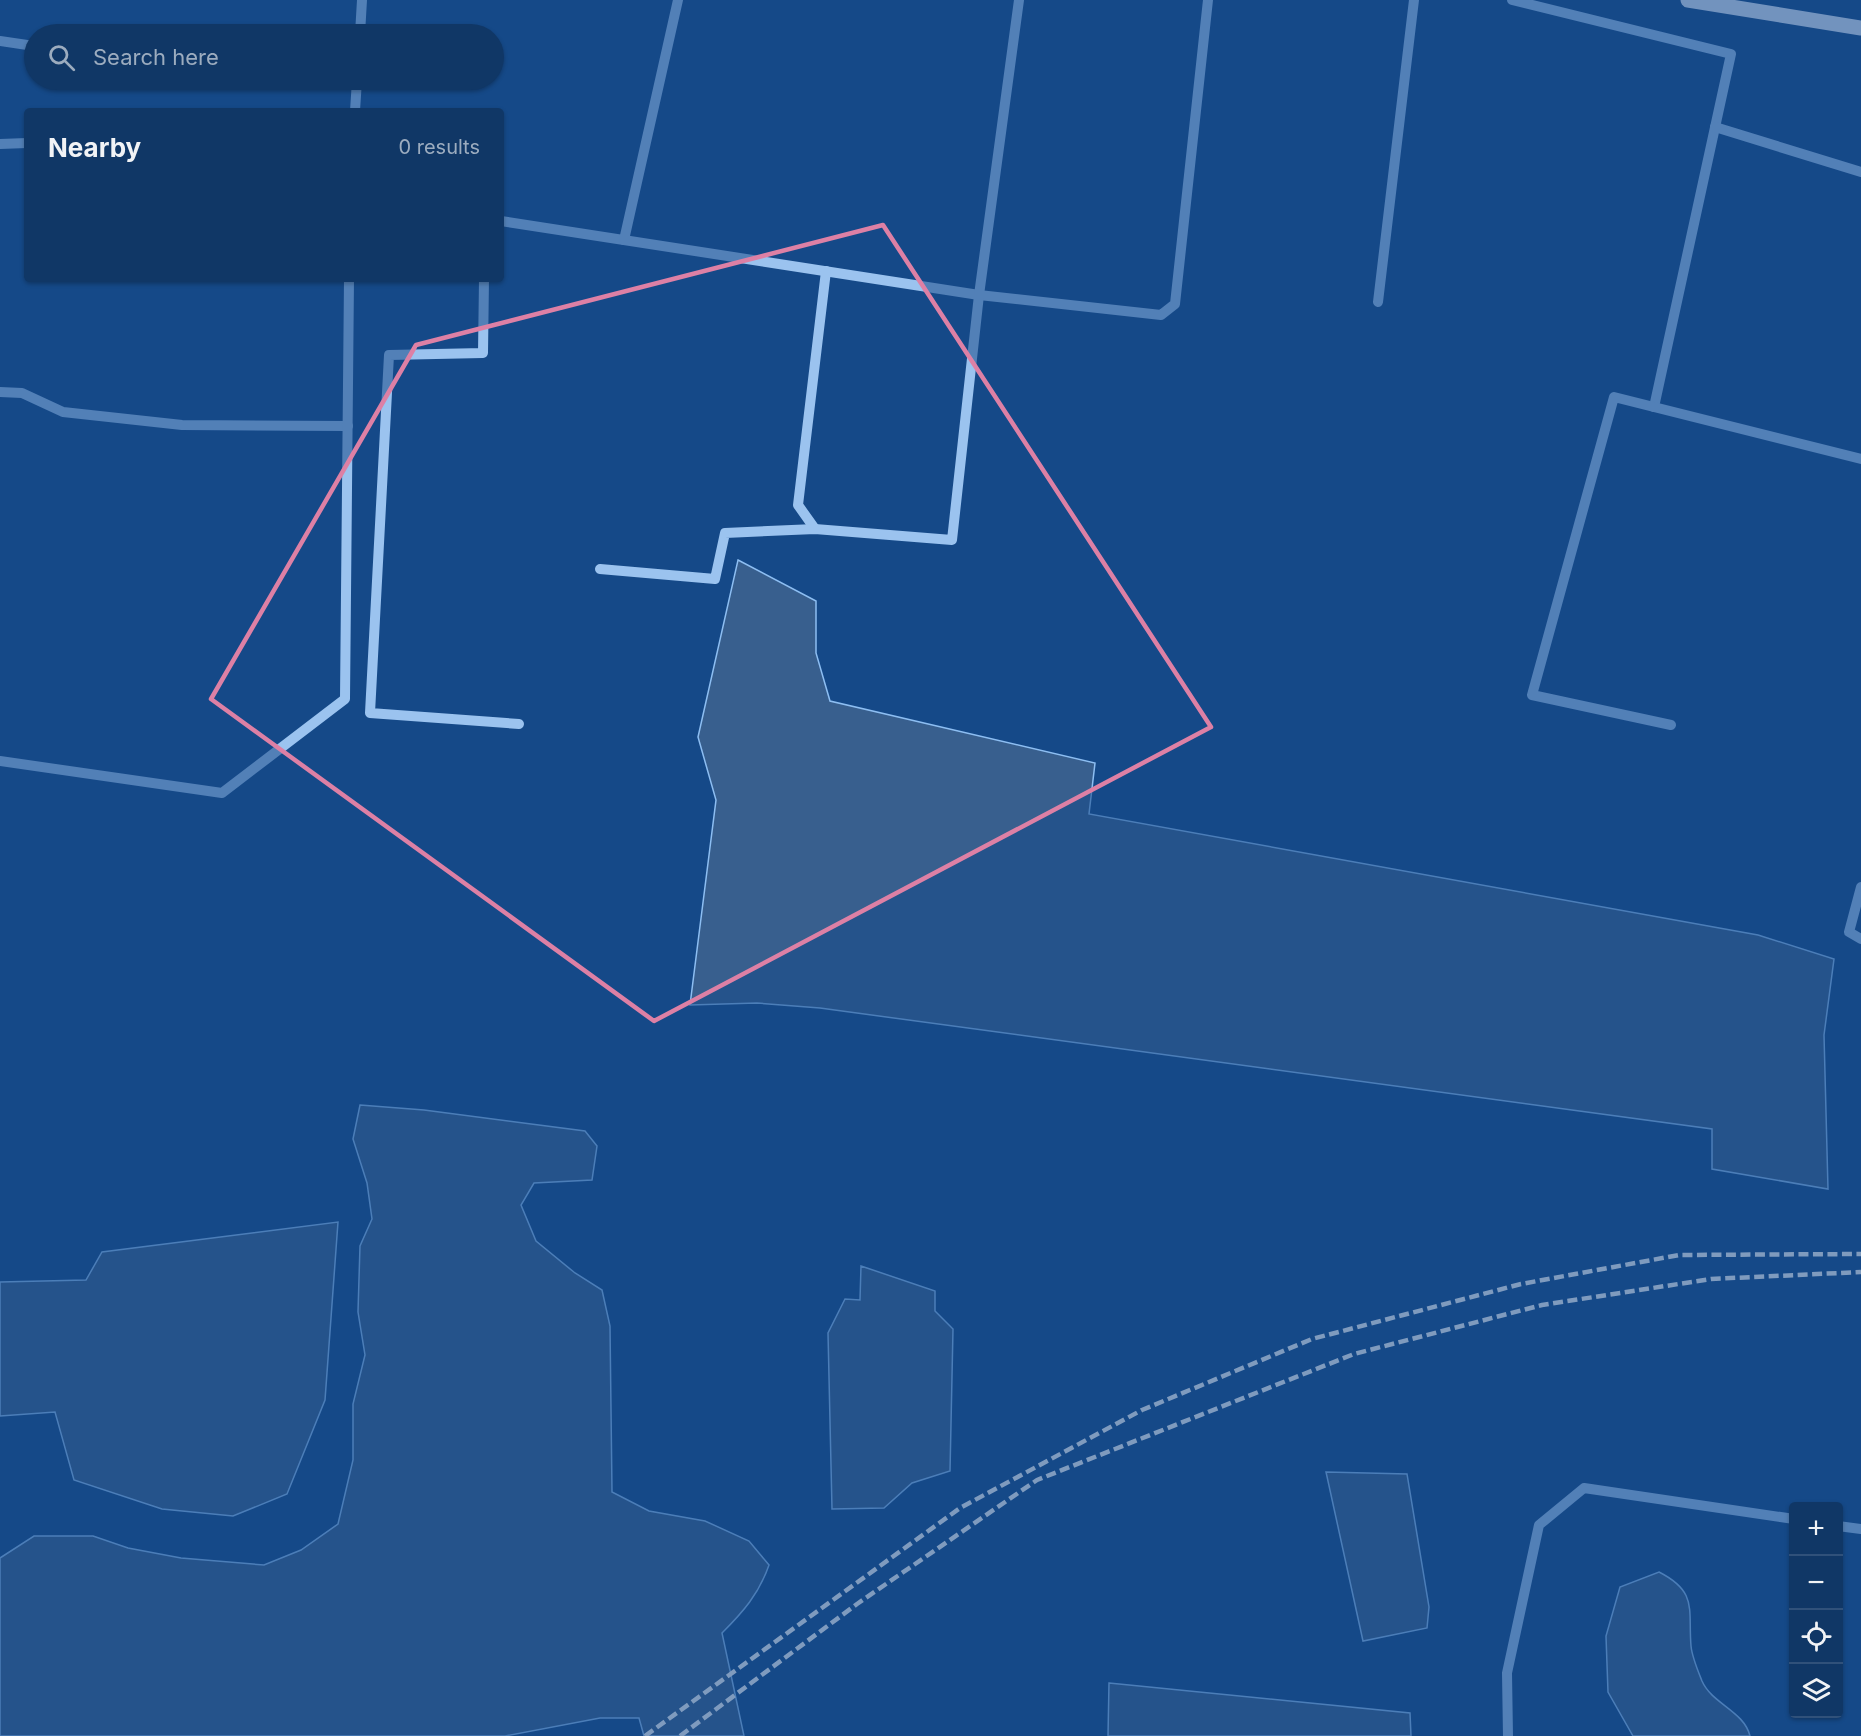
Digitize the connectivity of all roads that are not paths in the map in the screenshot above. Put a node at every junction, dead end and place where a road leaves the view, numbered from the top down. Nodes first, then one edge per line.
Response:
1 (362, 0) edge
2 (678, 0) edge
3 (1019, 0) edge
4 (1208, 0) edge
5 (1414, 0) edge
6 (1512, 0) edge
7 (1688, 0) edge
8 (361, 24) edge
9 (1861, 28) edge
10 (0, 40) edge
11 (24, 44) edge
12 (356, 90) edge
13 (355, 108) edge
14 (1715, 127) junction
15 (24, 143) edge
16 (0, 144) edge
17 (1861, 172) edge
18 (504, 221) edge
19 (624, 240) junction
20 (826, 271) junction
21 (349, 282) edge
22 (484, 282) edge
23 (979, 295) junction
24 (1378, 302) dead end
25 (0, 392) edge
26 (1654, 407) junction
27 (348, 426) junction
28 (1861, 459) edge
29 (815, 530) junction
30 (600, 569) dead end
31 (519, 724) dead end
32 (1671, 725) dead end
33 (0, 761) edge
34 (1861, 886) edge
35 (1861, 939) edge
36 (1789, 1518) edge
37 (1843, 1527) edge
38 (1861, 1529) edge
39 (1508, 1736) edge

1 - 8 street
2 - 19 street
3 - 23 street
4 - 23 street
5 - 24 street
6 - 14 street
7 - 9 main road
10 - 11 street
12 - 13 street
14 - 17 street
14 - 26 street
15 - 16 street
18 - 19 street
19 - 20 street
20 - 23 street
20 - 29 street
21 - 27 street
22 - 31 street
23 - 29 street
25 - 27 street
26 - 28 street
26 - 32 street
27 - 33 street
29 - 30 street
34 - 35 street
36 - 39 street
37 - 38 street

